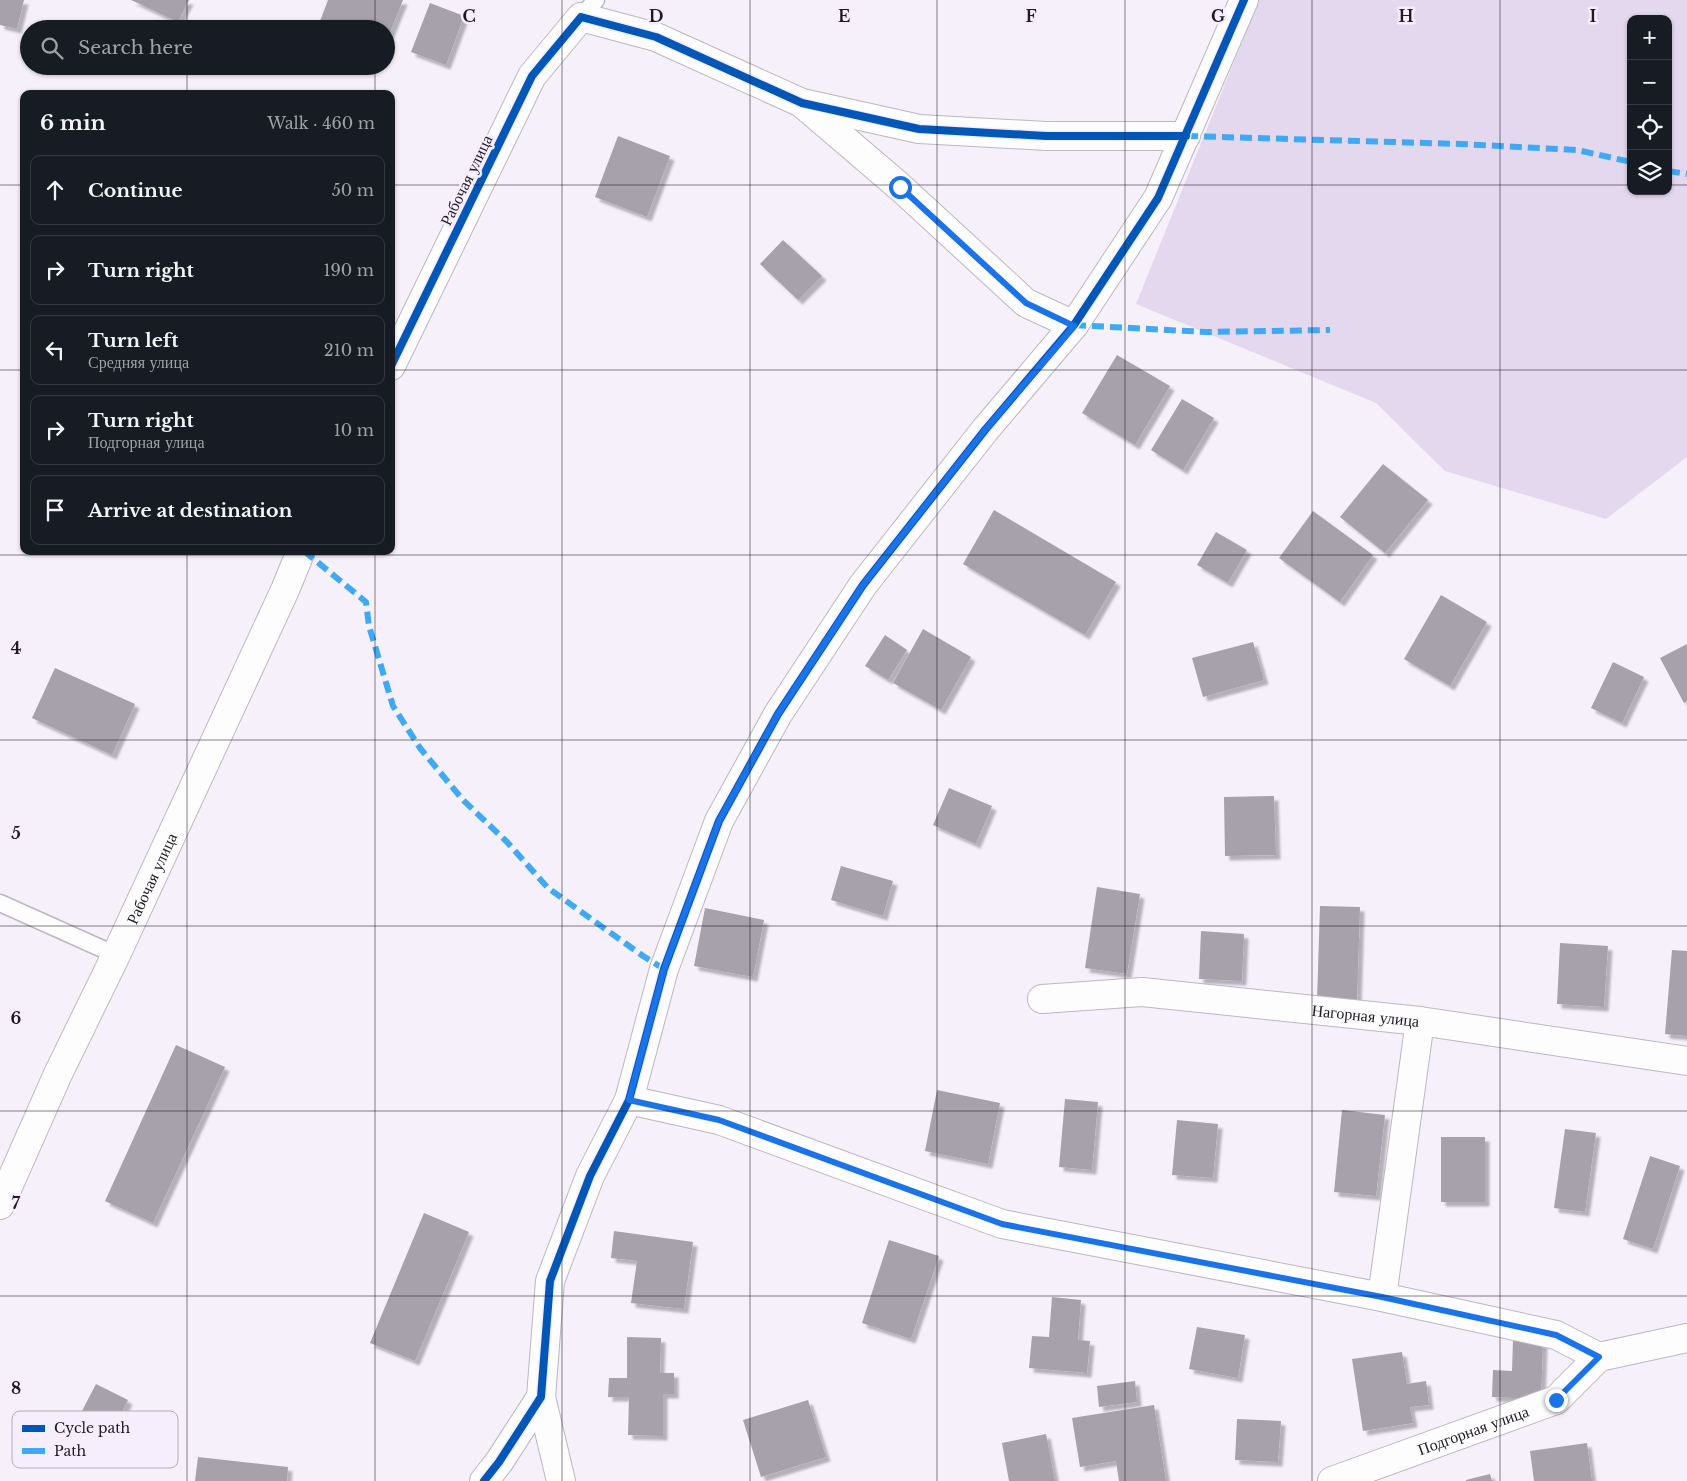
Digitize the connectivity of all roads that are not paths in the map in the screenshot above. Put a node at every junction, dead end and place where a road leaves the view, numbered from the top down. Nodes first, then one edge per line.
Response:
1 (1244, 0) edge
2 (588, 9) edge
3 (802, 103) junction
4 (1186, 136) junction
5 (1074, 326) junction
6 (395, 358) edge
7 (300, 555) edge
8 (0, 903) edge
9 (116, 954) junction
10 (1042, 999) dead end
11 (1420, 1021) junction
12 (1687, 1061) edge
13 (629, 1100) junction
14 (0, 1205) edge
15 (1382, 1297) junction
16 (1687, 1338) edge
17 (1599, 1357) junction
18 (541, 1397) junction
19 (484, 1481) edge
20 (561, 1481) edge
21 (1332, 1481) edge

1 - 4 street
2 - 3 street
2 - 6 street, Рабочая улица
3 - 4 street
3 - 5 street
4 - 5 street
5 - 13 street
7 - 9 street, Рабочая улица
8 - 9 lane
9 - 14 street, Рабочая улица
10 - 11 street, Нагорная улица
11 - 12 street, Нагорная улица
11 - 15 street
13 - 15 street
13 - 18 street
15 - 17 street
16 - 17 street
17 - 21 street, Подгорная улица
18 - 19 street
18 - 20 street

